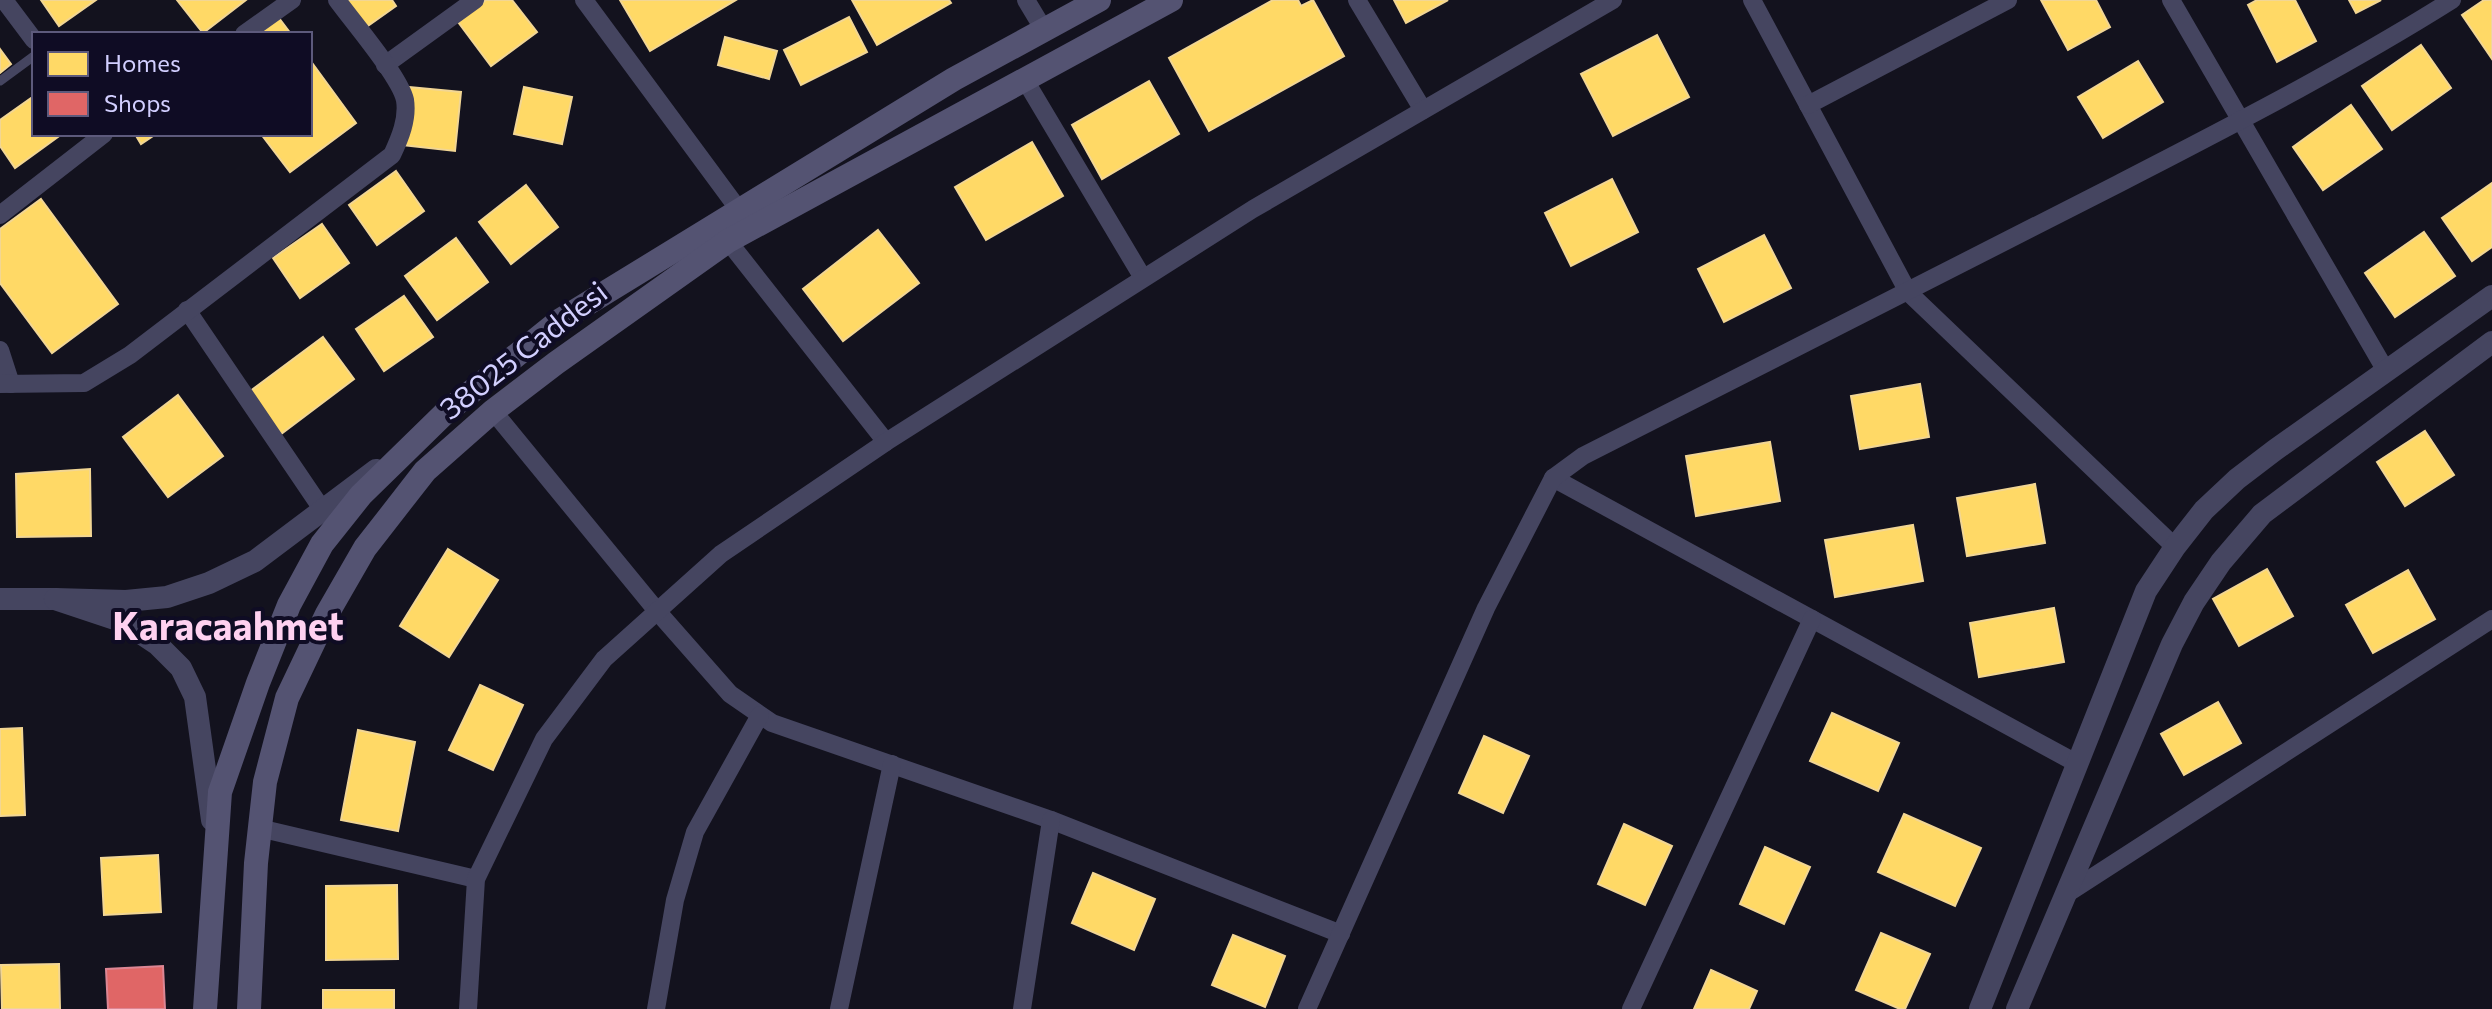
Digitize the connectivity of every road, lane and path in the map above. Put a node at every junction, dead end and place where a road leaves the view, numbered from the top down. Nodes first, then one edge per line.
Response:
1 (4, 0) edge
2 (292, 0) edge
3 (337, 0) edge
4 (475, 0) edge
5 (584, 0) edge
6 (1026, 0) edge
7 (1099, 0) edge
8 (1171, 0) edge
9 (1357, 0) edge
10 (1613, 0) edge
11 (1752, 0) edge
12 (2008, 0) edge
13 (2171, 0) edge
14 (2452, 0) edge
15 (1044, 30) junction
16 (247, 32) edge
17 (32, 37) edge
18 (32, 57) edge
19 (385, 65) junction
20 (1025, 80) junction
21 (0, 81) edge
22 (1808, 105) junction
23 (1423, 110) junction
24 (2241, 120) junction
25 (101, 136) edge
26 (739, 210) junction
27 (0, 215) edge
28 (728, 241) junction
29 (1143, 278) junction
30 (1908, 292) junction
31 (2492, 296) edge
32 (187, 310) junction
33 (2492, 342) edge
34 (0, 350) edge
35 (2386, 371) junction
36 (6, 384) edge
37 (493, 411) junction
38 (415, 441) junction
39 (886, 442) junction
40 (1553, 478) junction
41 (322, 509) junction
42 (2175, 547) junction
43 (0, 599) edge
44 (55, 599) junction
45 (657, 611) junction
46 (1812, 619) junction
47 (2492, 619) edge
48 (760, 715) junction
49 (892, 764) junction
50 (2078, 764) junction
51 (1051, 820) junction
52 (259, 828) junction
53 (216, 847) junction
54 (476, 879) junction
55 (2065, 895) junction
56 (1341, 934) junction
57 (205, 1009) edge
58 (249, 1009) edge
59 (468, 1009) edge
60 (656, 1009) edge
61 (839, 1009) edge
62 (1022, 1009) edge
63 (1307, 1009) edge
64 (1631, 1009) edge
65 (1980, 1009) edge
66 (2017, 1009) edge

1 - 17 street
2 - 16 street
3 - 19 street
4 - 19 street
5 - 26 street
6 - 15 street
7 - 15 main road, 38025 Caddesi
8 - 20 main road, 38025 Caddesi
9 - 23 street
10 - 23 street
11 - 22 street
12 - 22 street
13 - 24 street
14 - 24 street
15 - 26 main road, 38025 Caddesi
18 - 21 lane
19 - 32 street
20 - 28 main road, 38025 Caddesi
20 - 29 street
22 - 30 street
23 - 29 street
24 - 30 street
24 - 35 street
25 - 27 street
26 - 38 main road, 38025 Caddesi
28 - 37 main road, 38025 Caddesi
28 - 39 street
29 - 39 street
30 - 40 street
30 - 42 street
31 - 35 street
32 - 36 street
32 - 41 street
33 - 55 street
34 - 36 street
35 - 42 street
37 - 45 street
37 - 52 main road, 38025 Caddesi
38 - 41 street
38 - 53 main road, 38025 Caddesi
39 - 45 street
40 - 46 street
40 - 56 street
41 - 44 street
42 - 50 street
43 - 44 street
44 - 53 street
45 - 48 street
45 - 54 street
46 - 50 street
46 - 64 street
47 - 55 street
48 - 49 street
48 - 60 street
49 - 51 street
49 - 61 street
50 - 65 street
51 - 56 street
51 - 62 street
52 - 54 street
52 - 58 main road, 38025 Caddesi
53 - 57 main road, 38025 Caddesi
54 - 59 street
55 - 66 street
56 - 63 street

